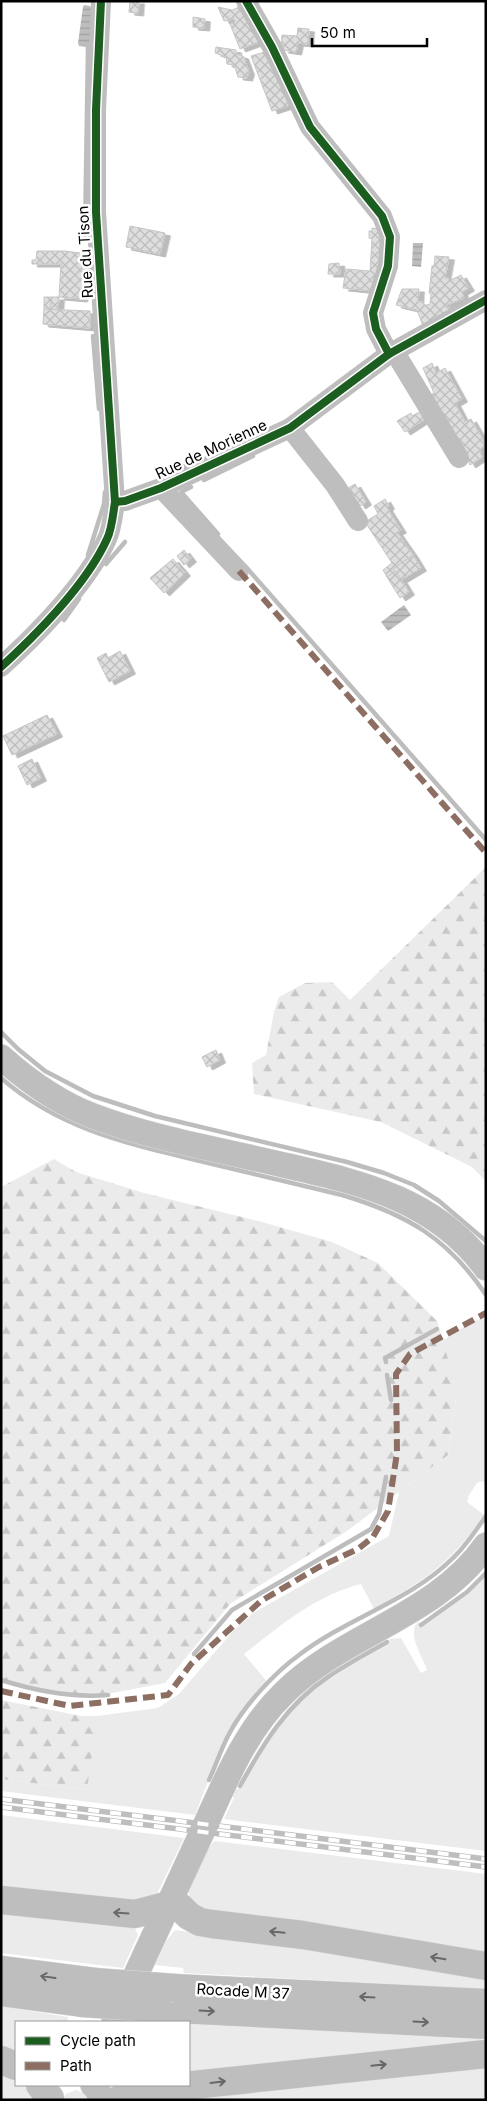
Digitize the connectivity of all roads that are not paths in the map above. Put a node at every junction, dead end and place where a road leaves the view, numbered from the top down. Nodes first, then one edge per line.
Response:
1 (101, 1) edge
2 (246, 1) edge
3 (486, 300) edge
4 (391, 353) junction
5 (290, 428) junction
6 (460, 458) dead end
7 (161, 488) junction
8 (115, 502) junction
9 (358, 520) dead end
10 (239, 571) dead end
11 (1, 667) edge
12 (1, 1057) edge
13 (486, 1268) edge
14 (486, 1545) edge
15 (1, 1900) edge
16 (169, 1905) junction
17 (486, 1966) edge
18 (1, 1970) edge
19 (1, 1992) edge
20 (89, 1993) junction
21 (486, 2003) edge
22 (114, 2021) edge
23 (486, 2025) edge
24 (486, 2054) edge
25 (1, 2060) edge
26 (15, 2066) edge
27 (102, 2092) edge

1 - 8 street, Rue du Tison
2 - 4 street
3 - 4 street, Rue de Morienne
4 - 5 street, Rue de Morienne
4 - 6 street
5 - 7 street, Rue de Morienne
5 - 9 street
7 - 8 street, Rue de Morienne
7 - 10 street
8 - 11 street
12 - 13 main road
14 - 16 main road
16 -> 15 highway
17 -> 16 highway
16 - 22 main road
20 -> 18 highway, Rocade M 37
19 - 20 highway, Rocade M 37
21 -> 20 highway, Rocade M 37, bridge
20 -> 23 highway, Rocade M 37, bridge
27 -> 24 highway
25 - 26 highway

